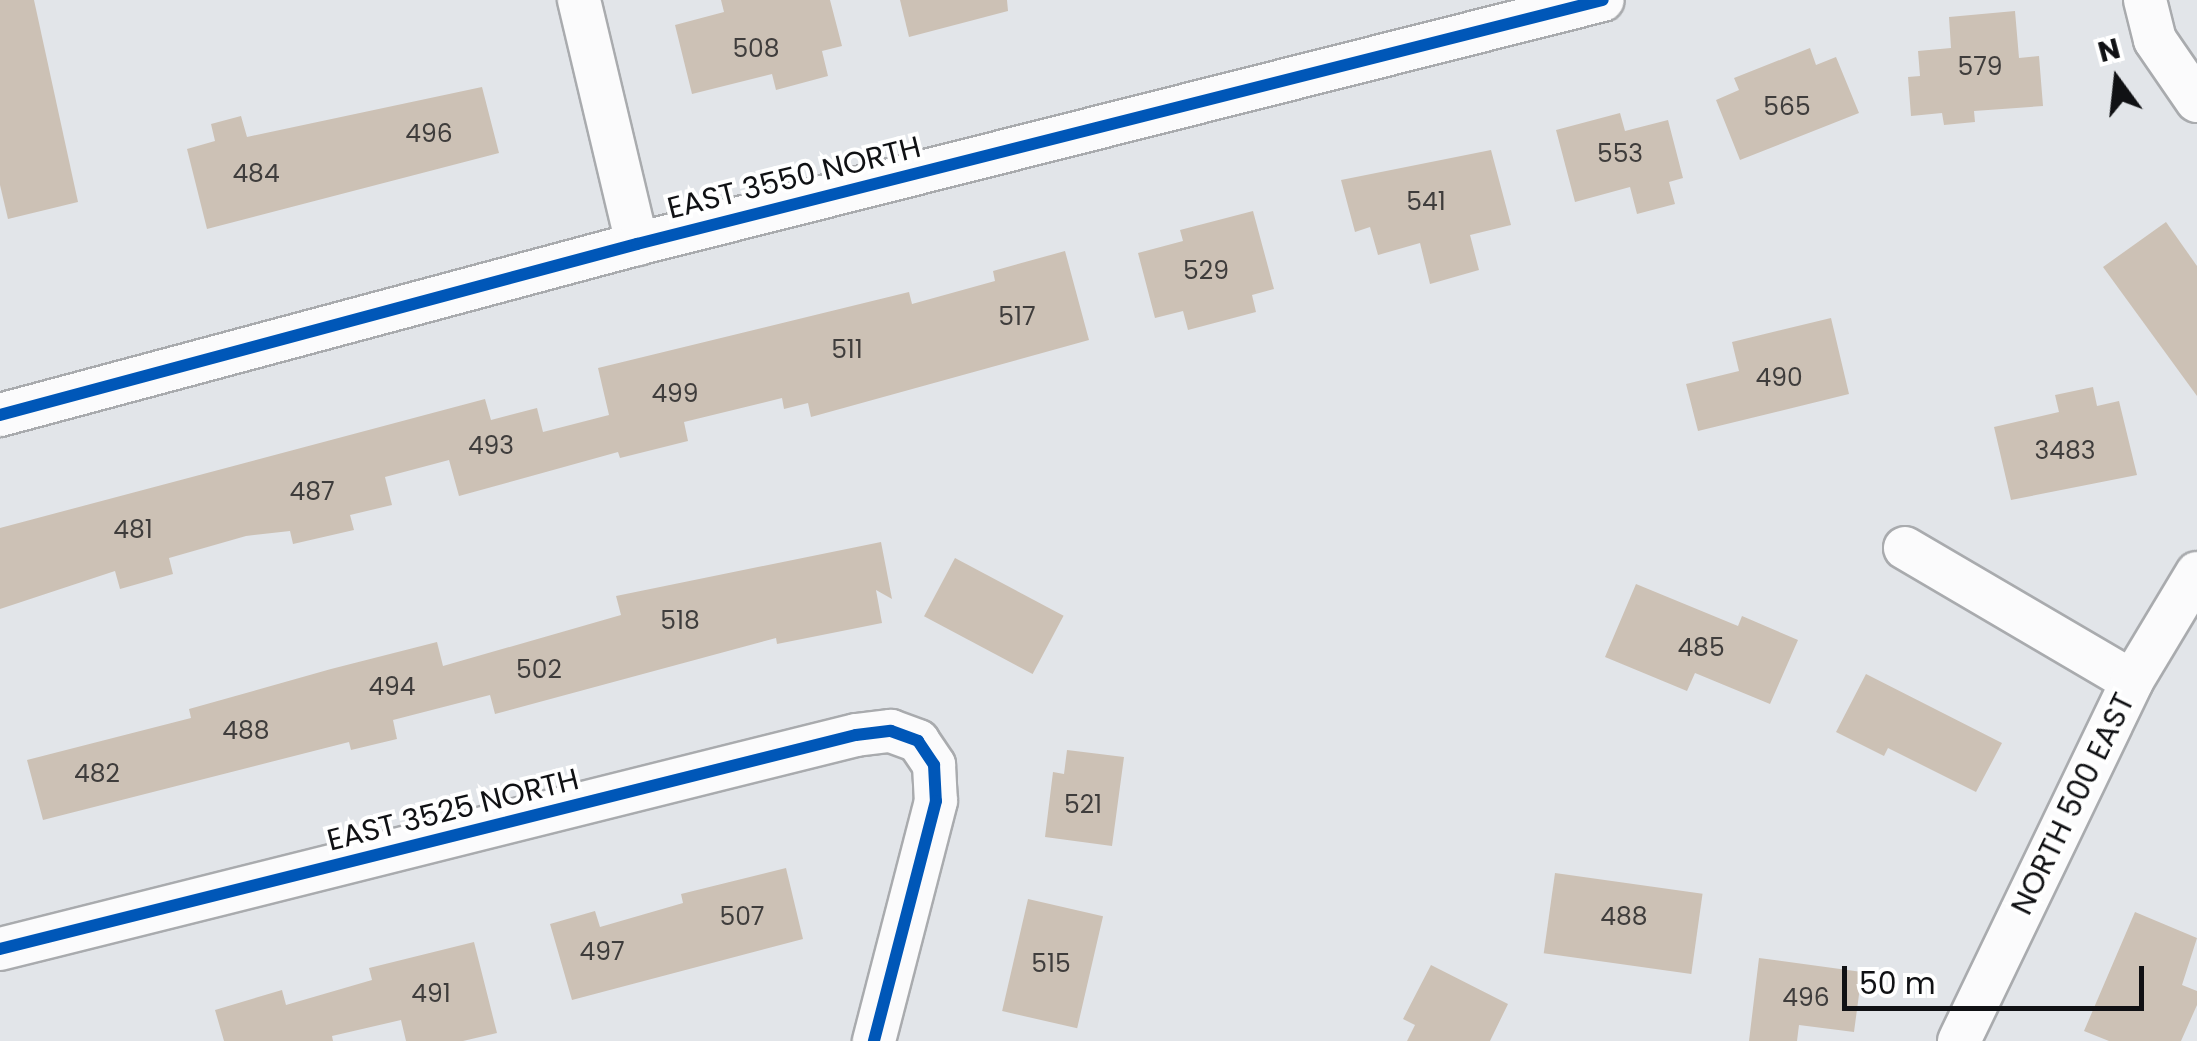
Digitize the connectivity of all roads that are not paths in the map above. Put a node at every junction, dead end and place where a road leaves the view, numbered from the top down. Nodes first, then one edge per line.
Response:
1 (579, 0) edge
2 (1603, 0) edge
3 (2145, 0) edge
4 (2197, 101) edge
5 (637, 244) junction
6 (0, 415) edge
7 (1905, 548) dead end
8 (2197, 573) edge
9 (2132, 681) junction
10 (0, 949) edge
11 (874, 1041) edge
12 (1960, 1041) edge

1 - 5 street
2 - 5 street, EAST 3550 NORTH
3 - 4 street
5 - 6 street, EAST 3550 NORTH
7 - 9 street
8 - 9 street, NORTH 500 EAST
9 - 12 street, NORTH 500 EAST
10 - 11 street, EAST 3525 NORTH

